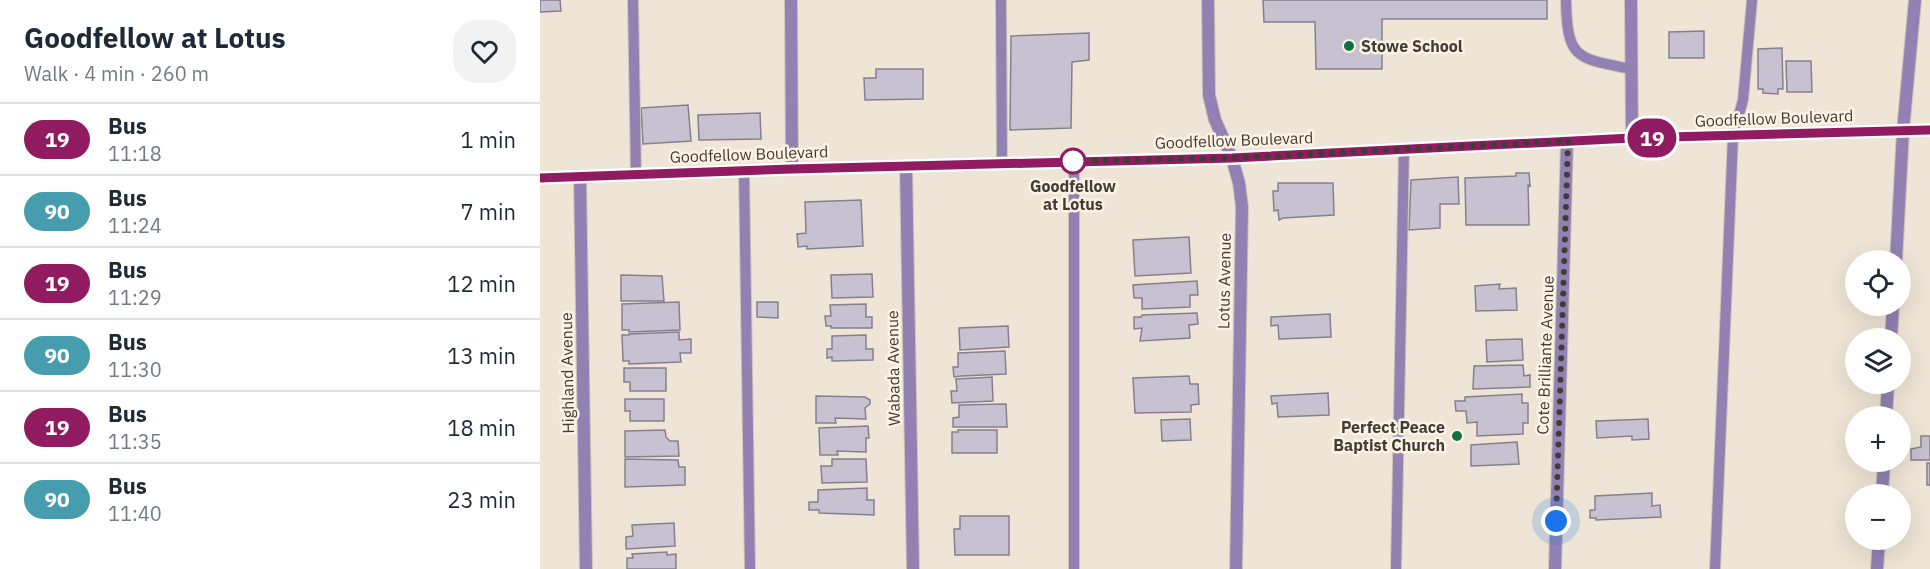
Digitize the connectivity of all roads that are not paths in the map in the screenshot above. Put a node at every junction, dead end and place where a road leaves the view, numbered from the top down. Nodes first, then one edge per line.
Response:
1 (633, 0) edge
2 (791, 0) edge
3 (1001, 0) edge
4 (1208, 0) edge
5 (1566, 0) edge
6 (1631, 0) edge
7 (1752, 0) edge
8 (1916, 0) edge
9 (1631, 69) junction
10 (1930, 130) edge
11 (1903, 131) junction
12 (1733, 136) junction
13 (1632, 138) junction
14 (1568, 141) junction
15 (1404, 149) junction
16 (1232, 158) junction
17 (1074, 161) junction
18 (1002, 164) junction
19 (906, 166) junction
20 (792, 169) junction
21 (744, 170) junction
22 (636, 175) junction
23 (580, 177) junction
24 (540, 178) edge
25 (1897, 250) edge
26 (1878, 550) edge
27 (586, 569) edge
28 (750, 569) edge
29 (914, 569) edge
30 (1074, 569) edge
31 (1236, 569) edge
32 (1396, 569) edge
33 (1555, 569) edge
34 (1715, 569) edge
35 (1877, 569) edge

1 - 22 lane
2 - 20 street
3 - 18 lane
4 - 16 street, Lotus Avenue
5 - 9 lane
6 - 9 street
7 - 12 lane
8 - 11 street
9 - 13 street
10 - 11 main road, Goodfellow Boulevard
11 - 12 main road, Goodfellow Boulevard
11 - 25 street
12 - 13 main road, Goodfellow Boulevard
12 - 34 lane
13 - 14 main road, Goodfellow Boulevard
14 - 15 main road, Goodfellow Boulevard
14 - 33 street, Cote Brilliante Avenue
15 - 16 main road, Goodfellow Boulevard
15 - 32 lane
16 - 17 main road, Goodfellow Boulevard
16 - 31 street, Lotus Avenue
17 - 18 main road, Goodfellow Boulevard
17 - 30 lane
18 - 19 main road, Goodfellow Boulevard
19 - 20 main road, Goodfellow Boulevard
19 - 29 street, Wabada Avenue
20 - 21 main road, Goodfellow Boulevard
21 - 22 main road, Goodfellow Boulevard
21 - 28 lane
22 - 23 main road, Goodfellow Boulevard
23 - 24 main road, Goodfellow Boulevard
23 - 27 street, Highland Avenue
26 - 35 street

